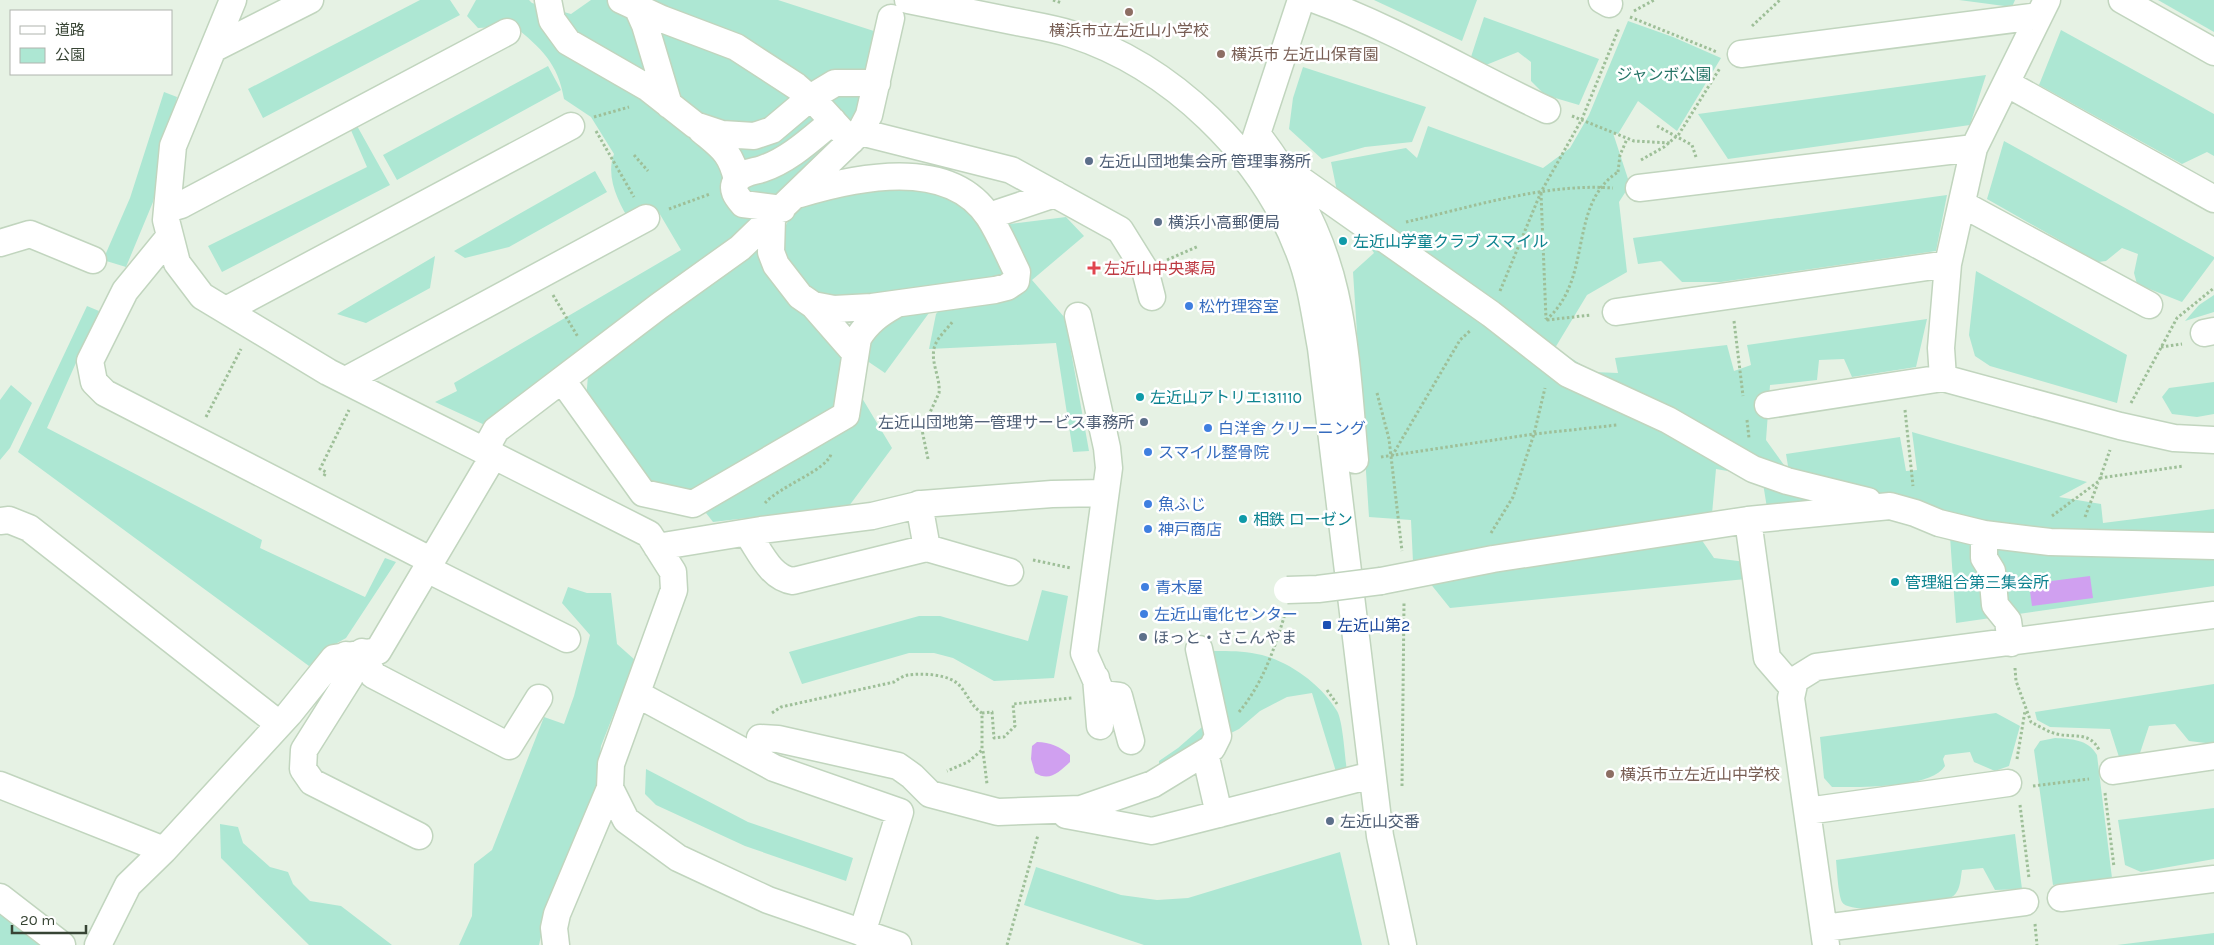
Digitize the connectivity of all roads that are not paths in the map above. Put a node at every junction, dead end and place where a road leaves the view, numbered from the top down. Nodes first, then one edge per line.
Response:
1 (233, 0) edge
2 (310, 0) edge
3 (548, 0) edge
4 (1301, 0) edge
5 (1316, 0) edge
6 (2122, 0) edge
7 (647, 7) edge
8 (2042, 8) edge
9 (900, 9) edge
10 (507, 32) dead end
11 (213, 50) junction
12 (2214, 52) edge
13 (1728, 58) road end
14 (877, 83) junction
15 (2006, 83) junction
16 (810, 98) junction
17 (669, 105) junction
18 (1559, 113) road end
19 (833, 121) junction
20 (580, 122) road end
21 (695, 125) junction
22 (1257, 134) junction
23 (860, 136) junction
24 (1974, 148) junction
25 (941, 153) junction
26 (1248, 162) junction
27 (1281, 166) junction
28 (876, 176) junction
29 (1626, 176) road end
30 (935, 181) junction
31 (738, 190) junction
32 (1055, 194) junction
33 (2214, 198) edge
34 (1962, 204) junction
35 (167, 208) junction
36 (783, 208) junction
37 (988, 216) junction
38 (646, 218) road end
39 (170, 236) junction
40 (0, 243) edge
41 (740, 248) junction
42 (93, 260) dead end
43 (1948, 264) junction
44 (776, 265) junction
45 (1152, 297) dead end
46 (898, 303) junction
47 (2149, 304) dead end
48 (812, 305) junction
49 (226, 310) junction
50 (1616, 312) road end
51 (1078, 316) dead end
52 (855, 353) junction
53 (1943, 378) junction
54 (562, 380) junction
55 (353, 384) junction
56 (1768, 405) dead end
57 (2214, 440) edge
58 (489, 452) junction
59 (1355, 460) dead end
60 (643, 493) junction
61 (1105, 493) junction
62 (691, 500) junction
63 (919, 504) junction
64 (1890, 506) junction
65 (1748, 520) junction
66 (0, 521) edge
67 (629, 524) junction
68 (754, 532) junction
69 (1984, 534) junction
70 (707, 539) junction
71 (2214, 546) edge
72 (657, 547) junction
73 (926, 548) junction
74 (430, 565) junction
75 (1010, 572) dead end
76 (1289, 590) road end
77 (2214, 615) edge
78 (568, 639) dead end
79 (2011, 643) junction
80 (1199, 649) dead end
81 (354, 654) junction
82 (1100, 676) junction
83 (1793, 688) junction
84 (637, 694) junction
85 (539, 698) dead end
86 (278, 724) junction
87 (1100, 726) dead end
88 (760, 738) road end
89 (1132, 741) dead end
90 (1212, 745) junction
91 (2214, 756) edge
92 (2105, 767) road end
93 (1372, 775) junction
94 (0, 785) edge
95 (2013, 785) road end
96 (610, 788) junction
97 (1046, 810) junction
98 (1807, 810) junction
99 (1219, 814) junction
100 (420, 836) dead end
101 (164, 850) junction
102 (2214, 879) edge
103 (0, 896) edge
104 (2061, 898) dead end
105 (2030, 901) road end
106 (862, 932) junction
107 (1825, 936) edge
108 (62, 945) edge
109 (98, 945) edge
110 (556, 945) edge
111 (898, 945) edge
112 (1403, 945) edge

1 - 11 street
2 - 11 street
3 - 17 street
4 - 22 street
5 - 18 street
6 - 12 street
7 - 16 street
7 - 17 street
8 - 13 street
8 - 15 street
9 - 14 street
9 - 26 street
10 - 35 street
11 - 35 street
14 - 16 street
14 - 23 street
15 - 24 street
15 - 33 street
16 - 19 street
16 - 21 street
17 - 21 street
19 - 23 street
19 - 31 street
20 - 49 street
21 - 31 street
22 - 26 street
22 - 27 street
23 - 25 street
23 - 28 street
23 - 36 street
24 - 29 street
24 - 34 street
25 - 30 street
25 - 32 street
26 - 93 street
27 - 59 street
27 - 64 street
28 - 30 street
28 - 36 street
30 - 37 street
31 - 36 street
31 - 41 street
32 - 37 street
32 - 45 street
34 - 43 street
34 - 47 street
35 - 39 street
36 - 41 street
36 - 44 street
37 - 46 street
38 - 55 street
39 - 49 street
39 - 74 street
40 - 42 street
41 - 44 street
41 - 54 street
43 - 50 street
43 - 53 street
44 - 48 street
46 - 48 street
46 - 52 street
48 - 52 street
49 - 55 street
51 - 61 street
52 - 62 street
53 - 56 street
53 - 57 street
54 - 58 street
54 - 60 street
55 - 58 street
58 - 67 street
58 - 74 street
60 - 62 street
60 - 67 street
61 - 63 street
61 - 82 street
62 - 70 street
63 - 68 street
63 - 73 street
64 - 65 street
64 - 69 street
65 - 76 street, bridge
65 - 83 street
66 - 86 street
67 - 72 street
68 - 70 street
68 - 73 street
69 - 71 street
69 - 79 street
70 - 72 street
72 - 84 street
73 - 75 street
74 - 78 street
74 - 81 street
77 - 79 street
79 - 83 street
80 - 90 street
81 - 85 street
81 - 86 street
81 - 100 street
82 - 87 street
82 - 89 street
83 - 98 street
84 - 96 street
84 - 106 street
86 - 101 street
88 - 97 street
90 - 97 street
90 - 99 street
91 - 92 street
93 - 99 street
93 - 112 street
94 - 101 street
95 - 98 street
96 - 106 street
96 - 110 street
97 - 99 street
98 - 107 street
101 - 109 street
102 - 104 street
103 - 108 street
105 - 107 street
106 - 111 street

